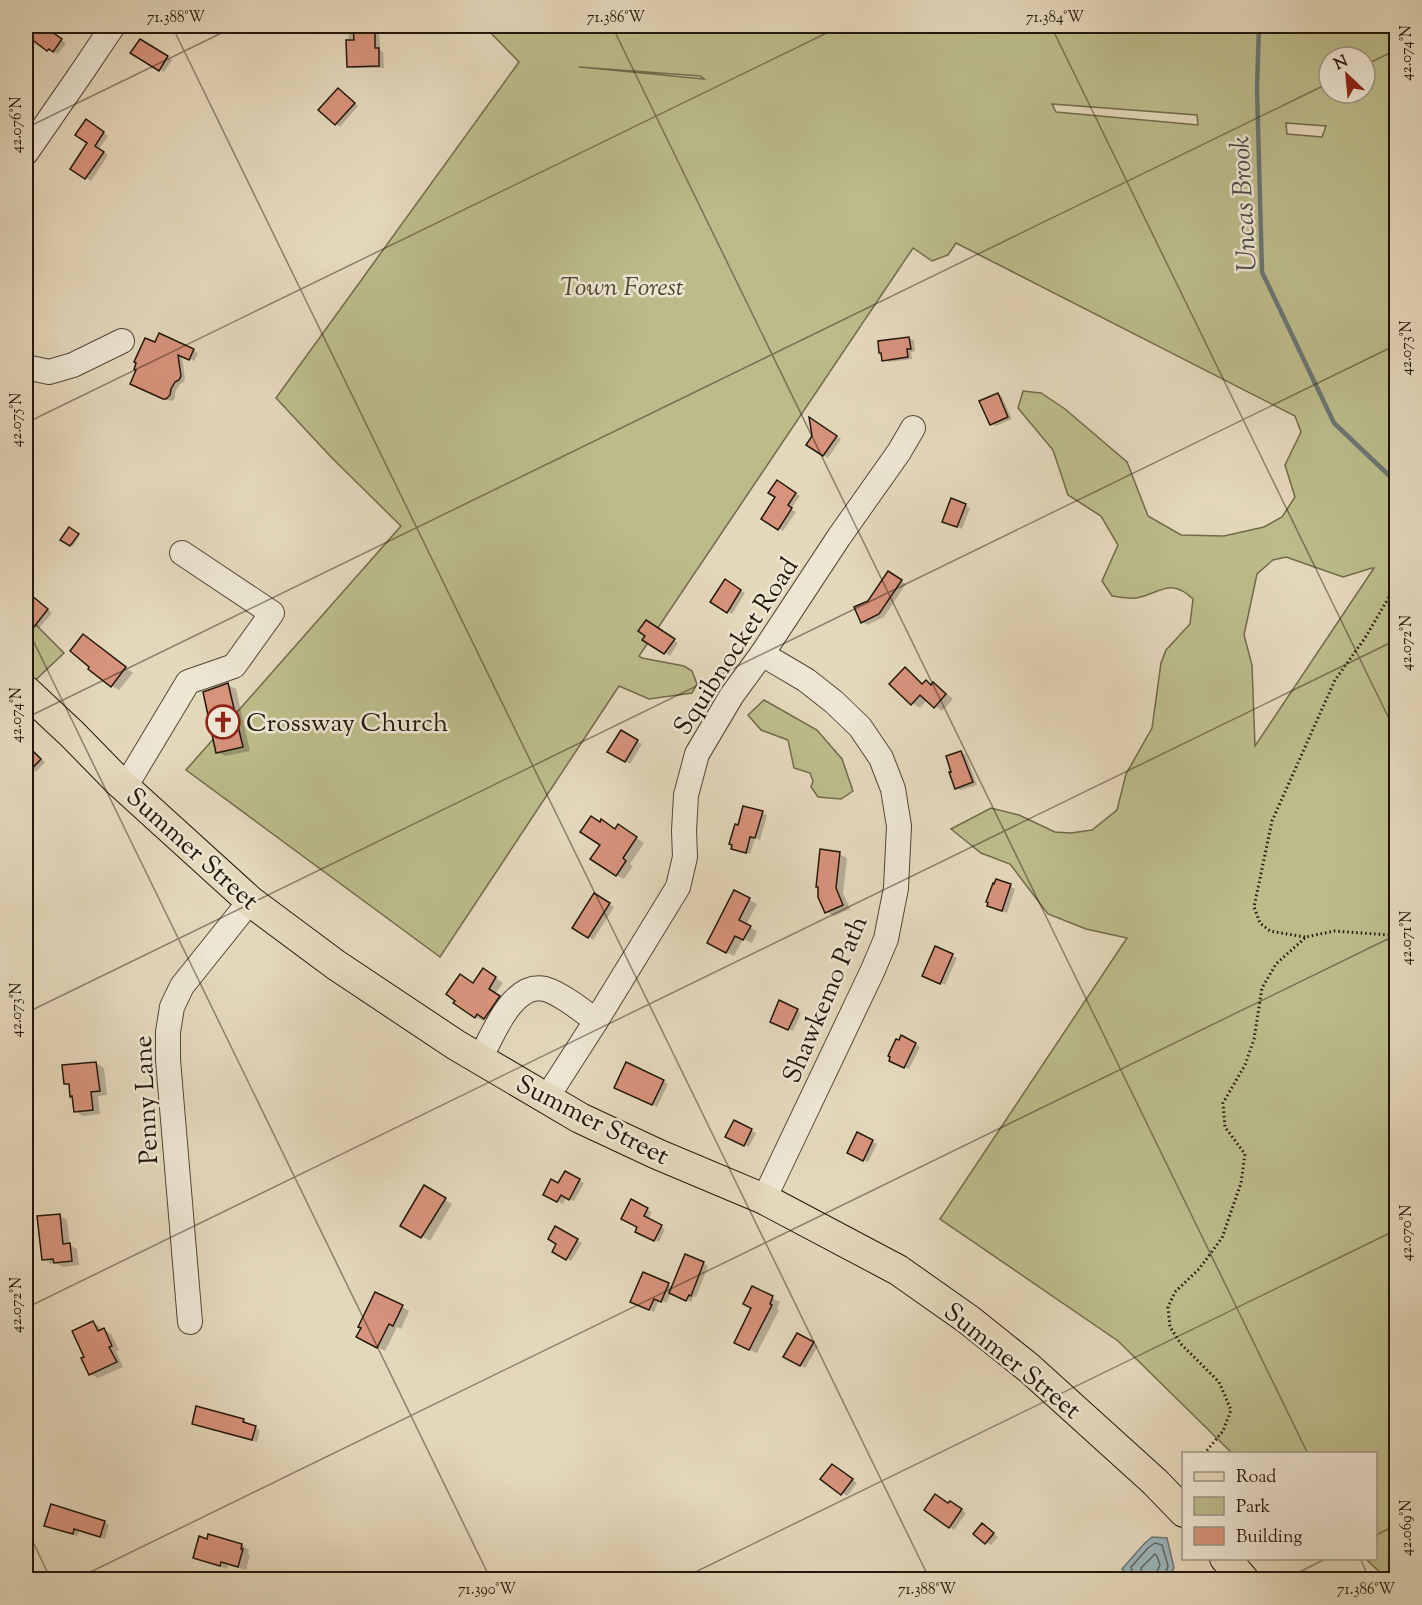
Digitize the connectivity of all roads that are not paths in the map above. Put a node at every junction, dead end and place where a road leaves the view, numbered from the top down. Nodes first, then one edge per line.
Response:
1 (112, 26) edge
2 (26, 153) edge
3 (122, 341) dead end
4 (26, 367) edge
5 (913, 428) dead end
6 (182, 553) dead end
7 (762, 654) junction
8 (26, 691) edge
9 (125, 787) junction
10 (250, 901) junction
11 (596, 1021) junction
12 (480, 1059) junction
13 (546, 1099) junction
14 (764, 1199) junction
15 (190, 1322) dead end
16 (1182, 1510) edge
17 (1227, 1560) edge
18 (1244, 1580) edge

1 - 2 street
3 - 4 street
5 - 7 street, Squibnocket Road
6 - 9 street
7 - 11 street, Squibnocket Road
7 - 14 street, Shawkemo Path
8 - 9 main road, Summer Street
9 - 10 main road, Summer Street
10 - 12 main road, Summer Street
10 - 15 street, Penny Lane
11 - 12 street
11 - 13 street, Squibnocket Road
12 - 13 main road, Summer Street
13 - 14 main road, Summer Street
14 - 16 main road, Summer Street
17 - 18 main road

